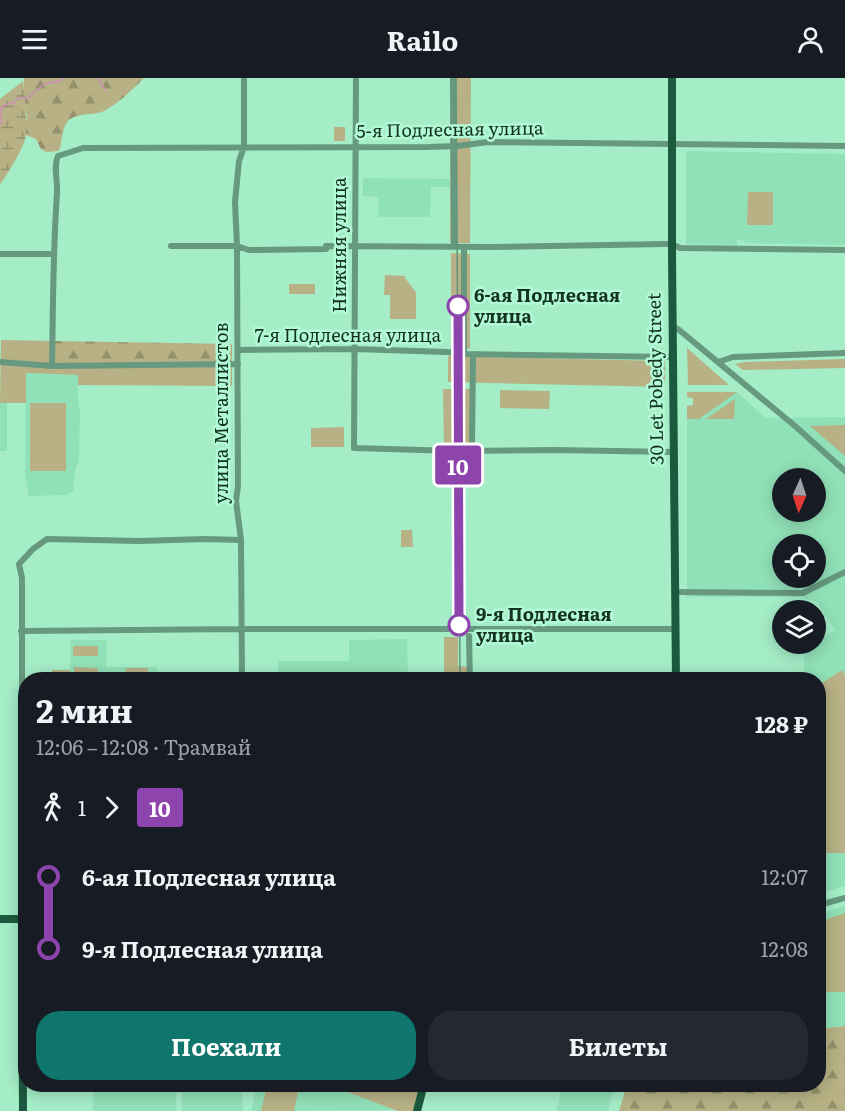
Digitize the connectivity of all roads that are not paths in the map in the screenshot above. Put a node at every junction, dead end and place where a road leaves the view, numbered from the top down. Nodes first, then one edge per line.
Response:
1 (244, 78) edge
2 (356, 78) edge
3 (453, 78) edge
4 (672, 78) edge
5 (672, 144) junction
6 (454, 146) junction
7 (845, 146) edge
8 (244, 147) junction
9 (355, 147) junction
10 (672, 244) junction
11 (171, 246) dead end
12 (237, 246) junction
13 (355, 246) junction
14 (454, 247) junction
15 (465, 247) junction
16 (845, 250) edge
17 (0, 254) edge
18 (54, 254) junction
19 (672, 327) junction
20 (354, 350) junction
21 (238, 351) junction
22 (845, 353) edge
23 (464, 354) junction
24 (473, 354) junction
25 (673, 357) junction
26 (0, 362) edge
27 (718, 362) junction
28 (238, 364) junction
29 (52, 366) junction
30 (472, 446) dead end
31 (455, 451) junction
32 (674, 452) junction
33 (845, 471) edge
34 (241, 540) junction
35 (845, 573) edge
36 (675, 592) junction
37 (241, 629) junction
38 (456, 629) junction
39 (675, 629) junction
40 (21, 631) junction
41 (470, 636) dead end
42 (21, 672) edge
43 (242, 672) edge
44 (470, 672) edge
45 (676, 672) edge
46 (845, 898) edge
47 (826, 903) edge
48 (0, 919) edge
49 (18, 919) edge
50 (23, 1092) edge
51 (422, 1092) edge
52 (23, 1111) edge
53 (417, 1111) edge

1 - 8 street, улица Металлистов
2 - 9 street, Нижняя улица
3 - 6 street
4 - 5 main road, 30 Let Pobedy Street
5 - 6 street, 5-я Подлесная улица
5 - 7 street, 5-я Подлесная улица
5 - 10 main road, 30 Let Pobedy Street
6 - 9 street, 5-я Подлесная улица
6 - 14 street
8 - 9 street, 5-я Подлесная улица
8 - 12 street, улица Металлистов
8 - 18 street, 5-я Подлесная улица
9 - 13 street, Нижняя улица
10 - 15 street
10 - 16 street
10 - 19 main road, 30 Let Pobedy Street
11 - 12 street
12 - 13 street
12 - 21 street, улица Металлистов
13 - 14 street
13 - 20 street, Нижняя улица
14 - 15 street
15 - 23 street
17 - 18 street
18 - 29 street
19 - 25 main road, 30 Let Pobedy Street
19 - 27 street
20 - 21 street, 7-я Подлесная улица
20 - 23 street, 7-я Подлесная улица
20 - 31 street, Нижняя улица
21 - 28 street, улица Металлистов
22 - 27 street
23 - 24 street, 7-я Подлесная улица
24 - 25 street, 7-я Подлесная улица
24 - 30 street
25 - 32 main road, 30 Let Pobedy Street
26 - 29 street, 7-я Подлесная улица
27 - 33 street
28 - 29 street, 7-я Подлесная улица
28 - 34 street, улица Металлистов
31 - 32 street
31 - 38 street
32 - 36 main road, 30 Let Pobedy Street
34 - 37 street, улица Металлистов
34 - 40 street
35 - 36 street
36 - 39 main road, 30 Let Pobedy Street
37 - 38 street
37 - 40 street
37 - 43 street, улица Металлистов
38 - 39 street
39 - 45 main road, 30 Let Pobedy Street
40 - 42 street
41 - 44 street
46 - 47 street
48 - 49 main road
50 - 52 main road
51 - 53 main road

